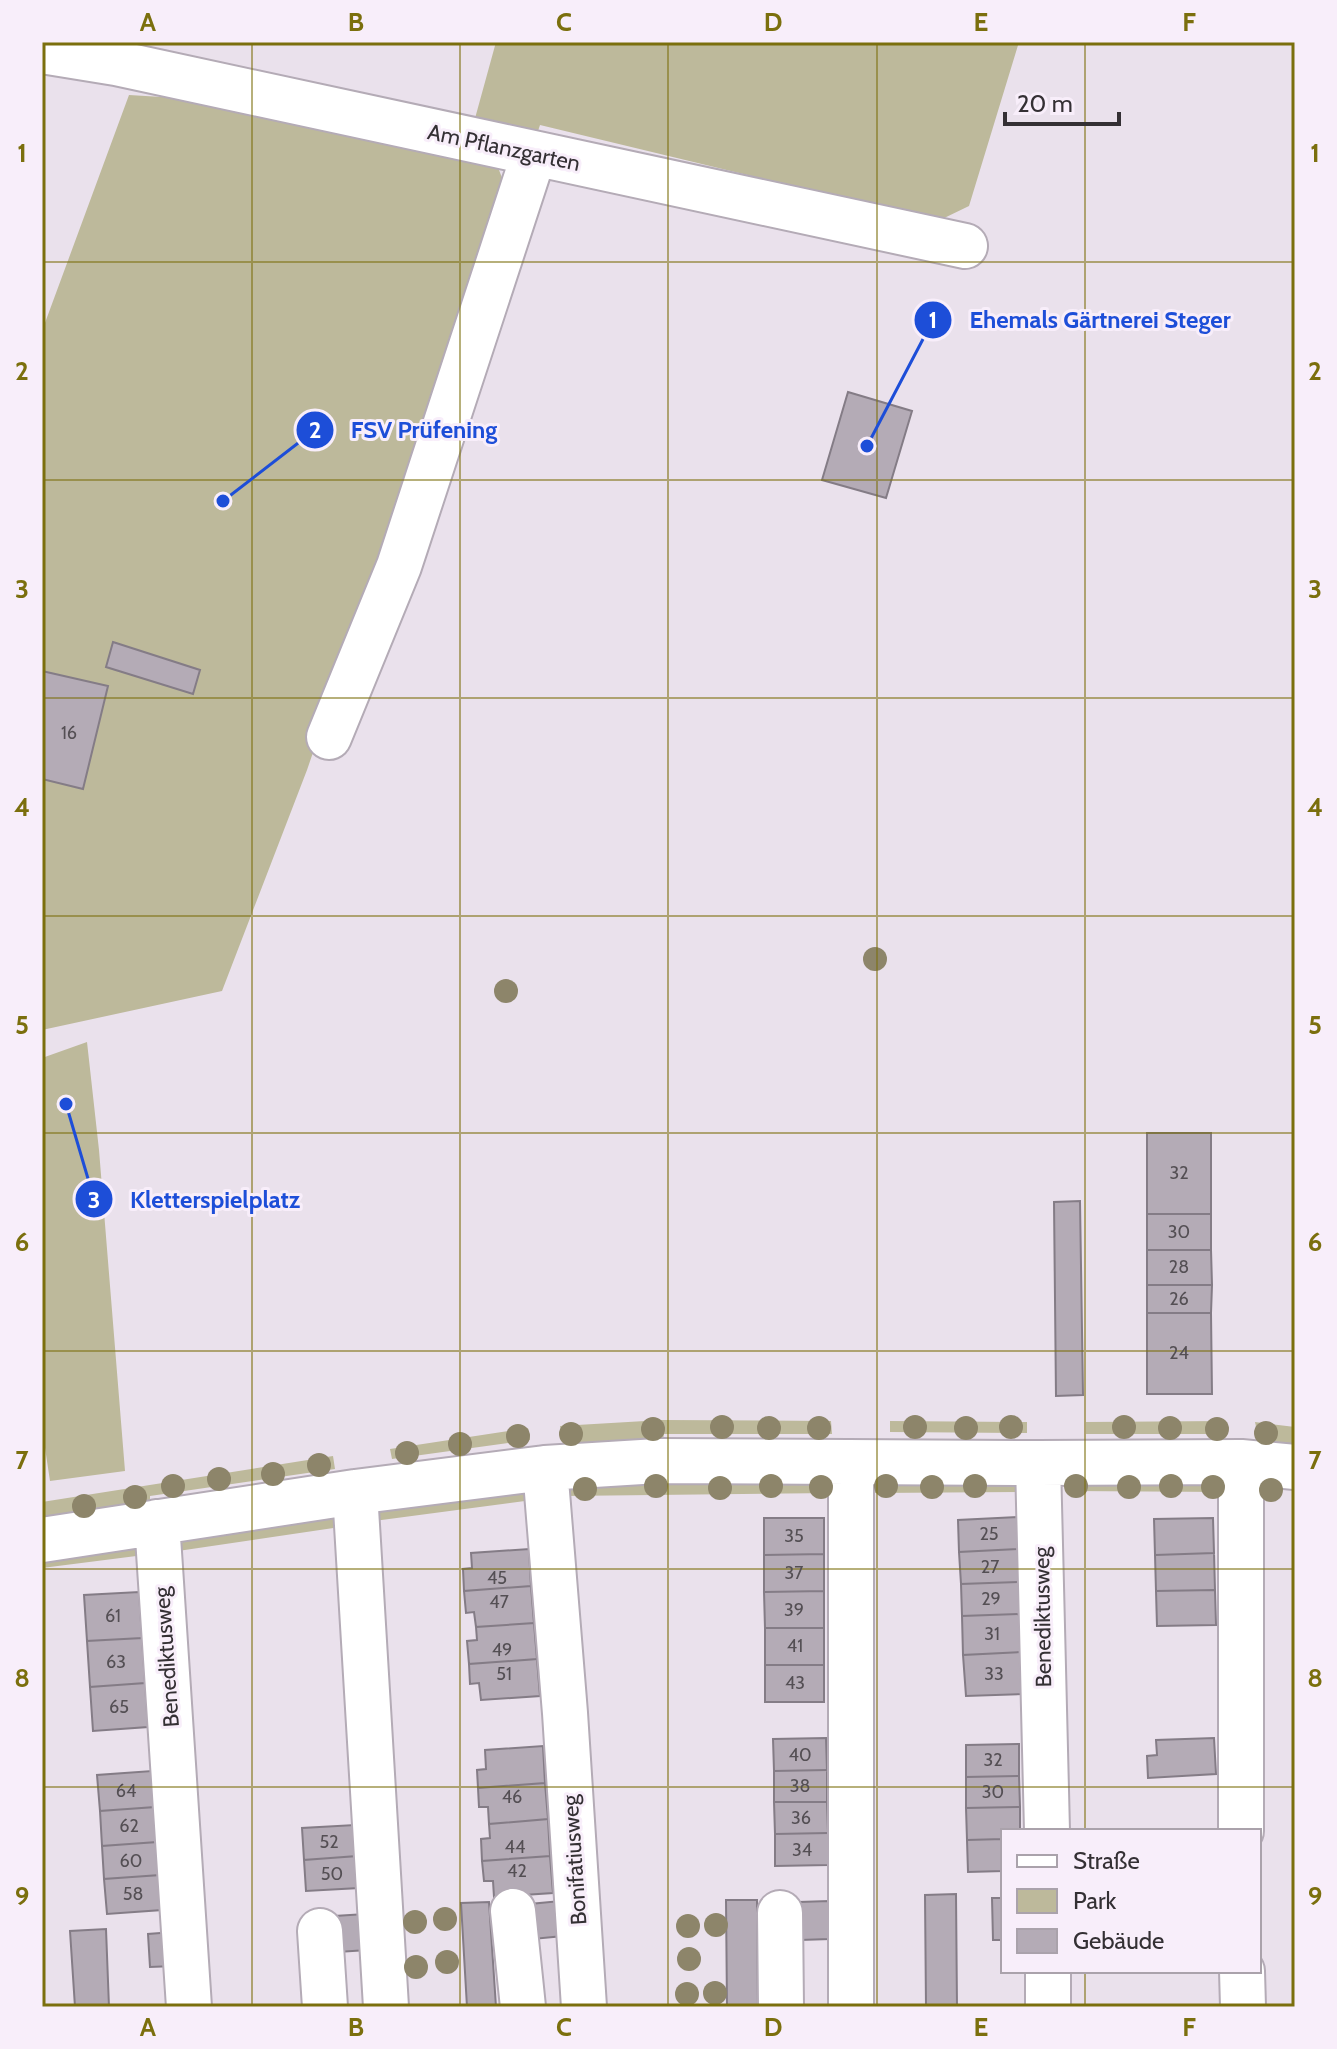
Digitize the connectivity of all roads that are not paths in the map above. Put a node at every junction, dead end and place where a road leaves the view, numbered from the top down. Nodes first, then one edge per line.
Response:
1 (42, 51) edge
2 (534, 154) junction
3 (965, 246) dead end
4 (329, 737) dead end
5 (851, 1462) junction
6 (1241, 1462) junction
7 (1038, 1463) junction
8 (1295, 1467) edge
9 (545, 1468) junction
10 (355, 1492) junction
11 (157, 1522) junction
12 (42, 1540) edge
13 (1047, 1829) edge
14 (1241, 1829) edge
15 (513, 1911) dead end
16 (780, 1913) dead end
17 (320, 1931) dead end
18 (1048, 1973) edge
19 (1242, 1973) edge
20 (189, 2007) edge
21 (325, 2007) edge
22 (386, 2007) edge
23 (523, 2007) edge
24 (584, 2007) edge
25 (781, 2007) edge
26 (851, 2007) edge
27 (1048, 2007) edge
28 (1243, 2007) edge

1 - 2 street, Am Pflanzgarten
2 - 3 street, Am Pflanzgarten
2 - 4 street
5 - 7 street
5 - 9 street
5 - 26 street
6 - 7 street
6 - 8 street
6 - 14 street
7 - 13 street, Benediktusweg
9 - 10 street
9 - 24 street, Bonifatiusweg
10 - 11 street
10 - 22 street
11 - 12 street
11 - 20 street, Benediktusweg
15 - 23 street
16 - 25 street
17 - 21 street
18 - 27 street
19 - 28 street

